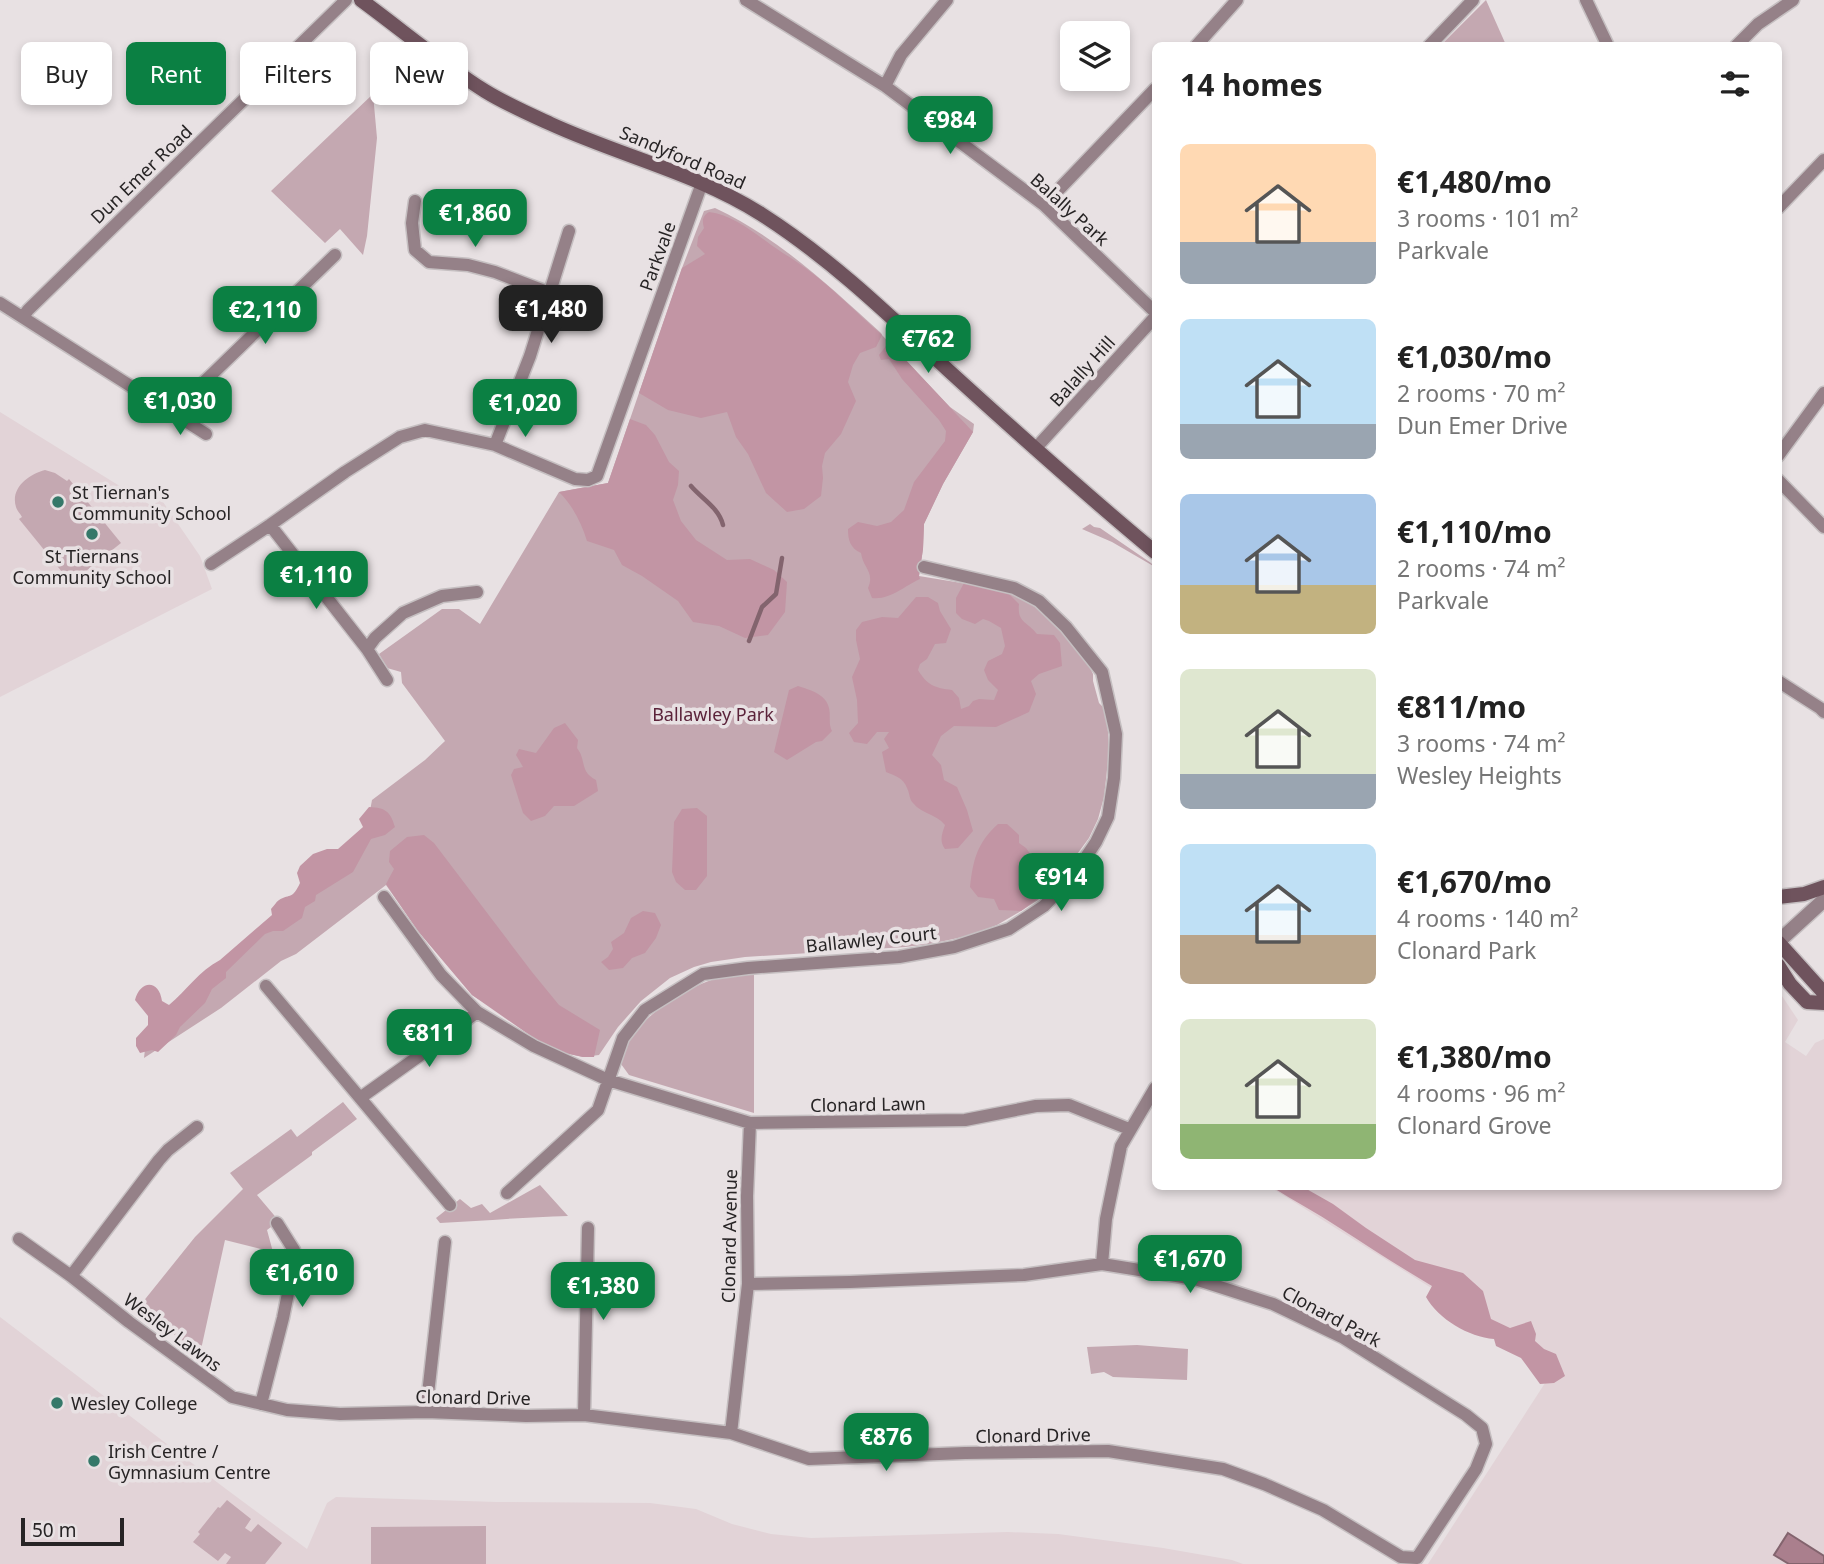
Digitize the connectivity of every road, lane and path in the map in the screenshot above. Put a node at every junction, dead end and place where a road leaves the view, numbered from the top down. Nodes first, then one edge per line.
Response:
1 (346, 0) edge
2 (361, 0) edge
3 (746, 0) edge
4 (947, 0) edge
5 (1237, 0) edge
6 (1473, 0) edge
7 (1586, 0) edge
8 (1793, 0) edge
9 (1200, 42) edge
10 (1433, 42) edge
11 (1606, 42) edge
12 (1740, 42) edge
13 (885, 86) junction
14 (1152, 92) edge
15 (1824, 160) edge
16 (702, 183) junction
17 (415, 201) dead end
18 (1782, 204) edge
19 (1044, 205) junction
20 (569, 232) dead end
21 (335, 255) dead end
22 (550, 293) junction
23 (0, 303) edge
24 (1152, 311) edge
25 (23, 317) junction
26 (1152, 317) edge
27 (1824, 393) edge
28 (172, 412) junction
29 (206, 434) dead end
30 (495, 445) junction
31 (1035, 449) junction
32 (1782, 451) edge
33 (1782, 484) edge
34 (270, 525) junction
35 (1824, 527) edge
36 (1152, 550) edge
37 (211, 564) dead end
38 (924, 568) dead end
39 (477, 592) dead end
40 (367, 649) junction
41 (387, 680) dead end
42 (1782, 684) edge
43 (1824, 712) edge
44 (1824, 887) edge
45 (384, 897) dead end
46 (1782, 897) edge
47 (1824, 900) edge
48 (1782, 938) edge
49 (1782, 946) edge
50 (1782, 971) edge
51 (266, 986) dead end
52 (1824, 993) edge
53 (1824, 1003) edge
54 (477, 1012) junction
55 (608, 1080) junction
56 (1152, 1093) edge
57 (360, 1098) junction
58 (750, 1123) junction
59 (197, 1127) dead end
60 (1129, 1129) junction
61 (508, 1194) dead end
62 (450, 1205) dead end
63 (277, 1223) dead end
64 (589, 1228) dead end
65 (19, 1239) dead end
66 (445, 1242) dead end
67 (1102, 1264) junction
68 (71, 1276) junction
69 (748, 1284) junction
70 (261, 1404) junction
71 (426, 1412) junction
72 (340, 1414) joint
73 (584, 1415) junction
74 (731, 1433) junction
75 (1417, 1558) joint

1 - 25 street, Dun Emer Road
2 - 16 main road, Sandyford Road
3 - 13 street, Balally Park
4 - 13 street
5 - 9 street
6 - 10 street
7 - 11 street
8 - 12 street
13 - 19 street, Balally Park
14 - 19 street
15 - 18 street
16 - 30 street, Parkvale
16 - 31 main road, Sandyford Road
17 - 22 street
19 - 24 street, Balally Park
20 - 22 street
21 - 28 street
22 - 30 street
23 - 25 street
25 - 28 street
26 - 31 street, Balally Hill
27 - 32 street
28 - 29 street
30 - 34 street, Parkvale
31 - 36 main road, Sandyford Road
33 - 35 street
34 - 37 street, Parkvale
34 - 40 street
38 - 55 street, Ballawley Court
39 - 40 street
40 - 41 street
42 - 43 street
44 - 46 main road
45 - 54 street, Clonard Lawn
47 - 48 street
49 - 52 main road
50 - 53 main road
51 - 57 street
54 - 55 street, Clonard Lawn
54 - 57 street
55 - 58 street, Clonard Lawn
55 - 61 street, Ballawley Court
56 - 60 street
57 - 62 street
58 - 60 street, Clonard Lawn
58 - 69 street, Clonard Avenue
59 - 68 street
60 - 67 street
63 - 70 street
64 - 73 street
65 - 68 street, Wesley Lawns
66 - 71 street
67 - 69 street, Clonard Park
67 - 75 street, Clonard Park
68 - 70 street, Wesley Lawns
69 - 74 street, Clonard Avenue
70 - 72 street, Wesley Lawns
71 - 72 street, Clonard Drive
71 - 73 street, Clonard Drive
73 - 74 street, Clonard Drive
74 - 75 street, Clonard Drive

